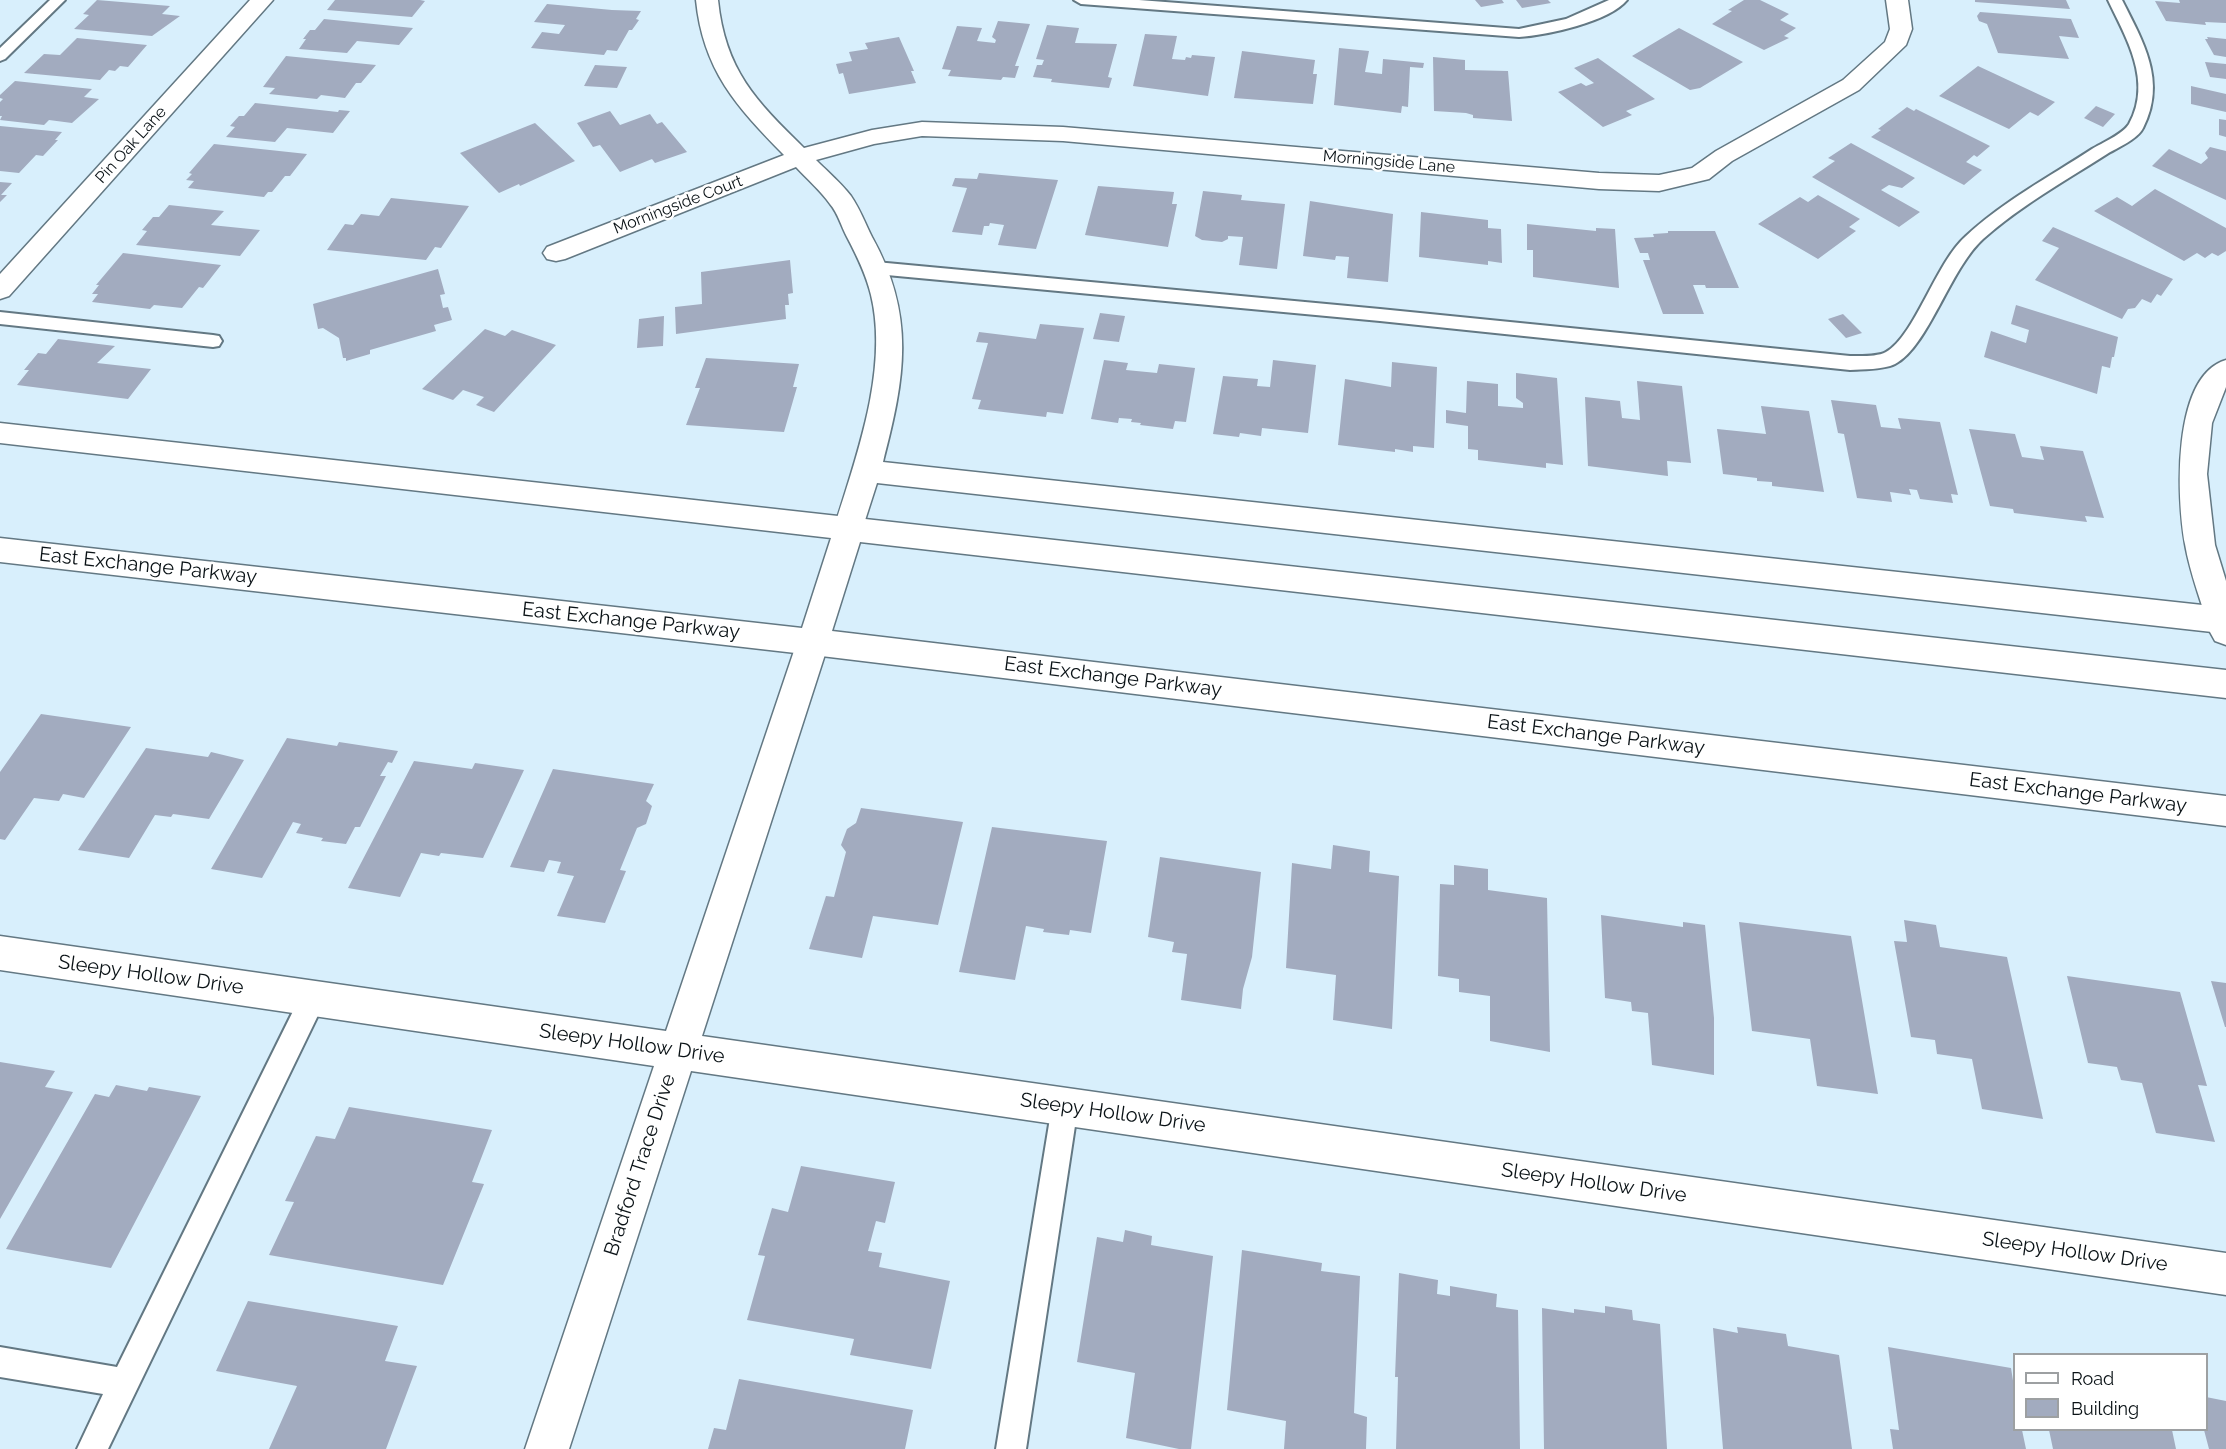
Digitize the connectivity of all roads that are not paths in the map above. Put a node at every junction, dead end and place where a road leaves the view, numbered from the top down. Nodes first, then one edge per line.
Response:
1 (58, 0) edge
2 (262, 0) edge
3 (707, 0) edge
4 (1081, 0) edge
5 (1620, 0) edge
6 (1897, 0) edge
7 (2115, 0) edge
8 (1228, 5) edge
9 (0, 56) edge
10 (800, 157) junction
11 (556, 253) dead end
12 (876, 268) junction
13 (0, 290) edge
14 (0, 318) edge
15 (213, 341) dead end
16 (2226, 370) edge
17 (0, 433) edge
18 (867, 471) junction
19 (849, 528) junction
20 (0, 550) edge
21 (2224, 626) edge
22 (813, 642) junction
23 (2226, 684) edge
24 (2226, 811) edge
25 (0, 953) edge
26 (313, 998) junction
27 (678, 1050) junction
28 (1065, 1107) junction
29 (2226, 1274) edge
30 (0, 1362) edge
31 (124, 1383) junction
32 (92, 1449) edge
33 (547, 1449) edge
34 (1011, 1449) edge

1 - 9 lane
2 - 13 street, Pin Oak Lane
3 - 10 street, Bradford Trace Drive
4 - 8 lane
5 - 8 lane
6 - 10 street, Morningside Lane
7 - 12 lane
10 - 11 street, Morningside Court
10 - 12 street, Bradford Trace Drive
12 - 18 street, Bradford Trace Drive
14 - 15 lane
16 - 21 street
17 - 19 street
18 - 19 street, Bradford Trace Drive
18 - 21 street
19 - 22 street, Bradford Trace Drive
19 - 23 street
20 - 22 street, East Exchange Parkway
22 - 24 street, East Exchange Parkway
22 - 27 street, Bradford Trace Drive
25 - 26 street, Sleepy Hollow Drive
26 - 27 street, Sleepy Hollow Drive
26 - 31 lane
27 - 28 street, Sleepy Hollow Drive
27 - 33 street, Bradford Trace Drive
28 - 29 street, Sleepy Hollow Drive
28 - 34 lane
30 - 31 lane
31 - 32 lane

